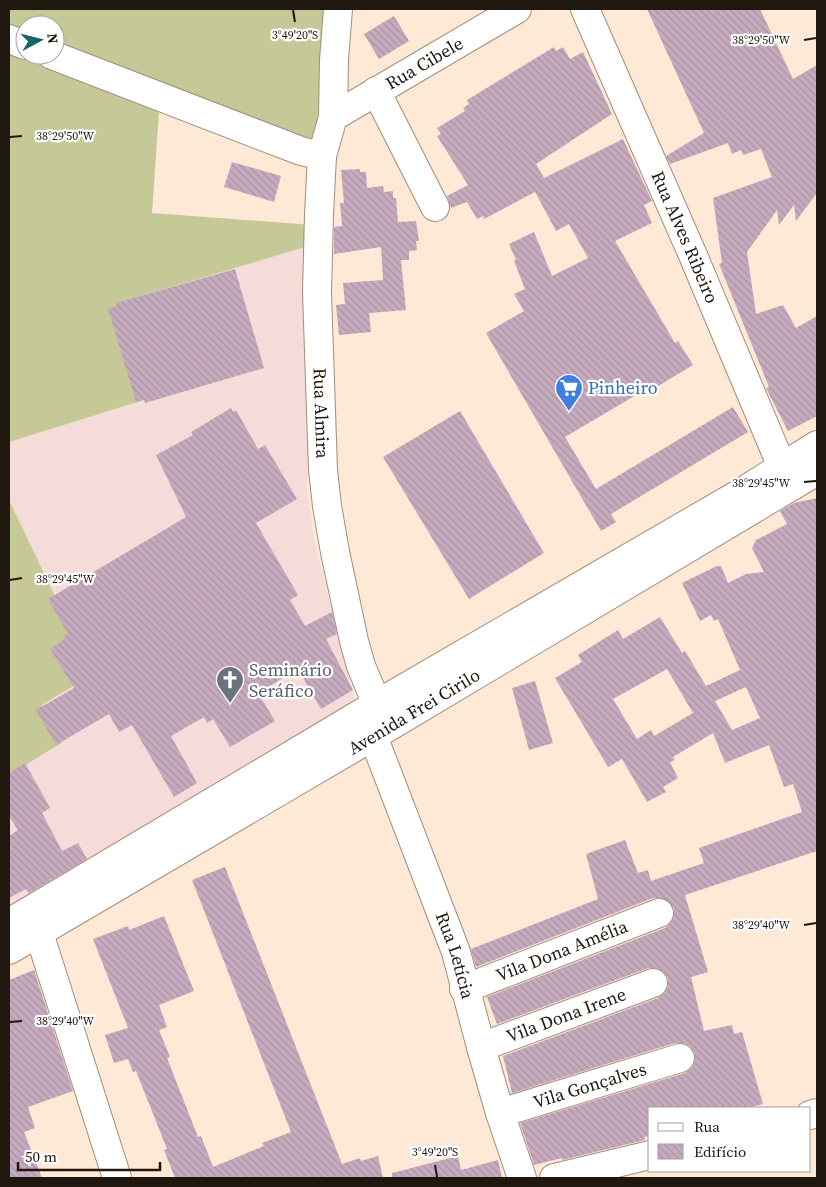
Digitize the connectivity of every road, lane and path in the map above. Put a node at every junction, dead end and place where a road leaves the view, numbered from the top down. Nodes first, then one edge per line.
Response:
1 (338, 9) edge
2 (517, 9) edge
3 (585, 9) edge
4 (65, 60) edge
5 (376, 91) junction
6 (333, 117) junction
7 (322, 156) junction
8 (436, 207) dead end
9 (817, 445) edge
10 (817, 471) edge
11 (787, 476) junction
12 (370, 718) junction
13 (659, 914) dead end
14 (25, 922) edge
15 (9, 950) edge
16 (653, 983) dead end
17 (464, 989) junction
18 (481, 1048) junction
19 (680, 1058) dead end
20 (500, 1113) junction
21 (648, 1155) edge
22 (117, 1178) edge
23 (522, 1178) edge
24 (554, 1178) edge

1 - 6 street, Rua Almira
2 - 5 street, Rua Cibele
3 - 11 street, Rua Alves Ribeiro
4 - 7 street
5 - 6 street, Rua Cibele
5 - 8 street
6 - 7 street, Rua Almira
7 - 12 street, Rua Almira
9 - 11 street, Avenida Frei Cirilo
10 - 11 street, Avenida Frei Cirilo
11 - 12 street, Avenida Frei Cirilo
12 - 14 street, Avenida Frei Cirilo
12 - 17 street, Rua Letícia
13 - 17 street, Vila Dona Amélia
14 - 15 street, Avenida Frei Cirilo
14 - 22 street
16 - 18 street, Vila Dona Irene
17 - 18 street, Rua Letícia
18 - 20 street, Rua Letícia
19 - 20 street, Vila Gonçalves
20 - 23 street, Rua Letícia
21 - 24 street

